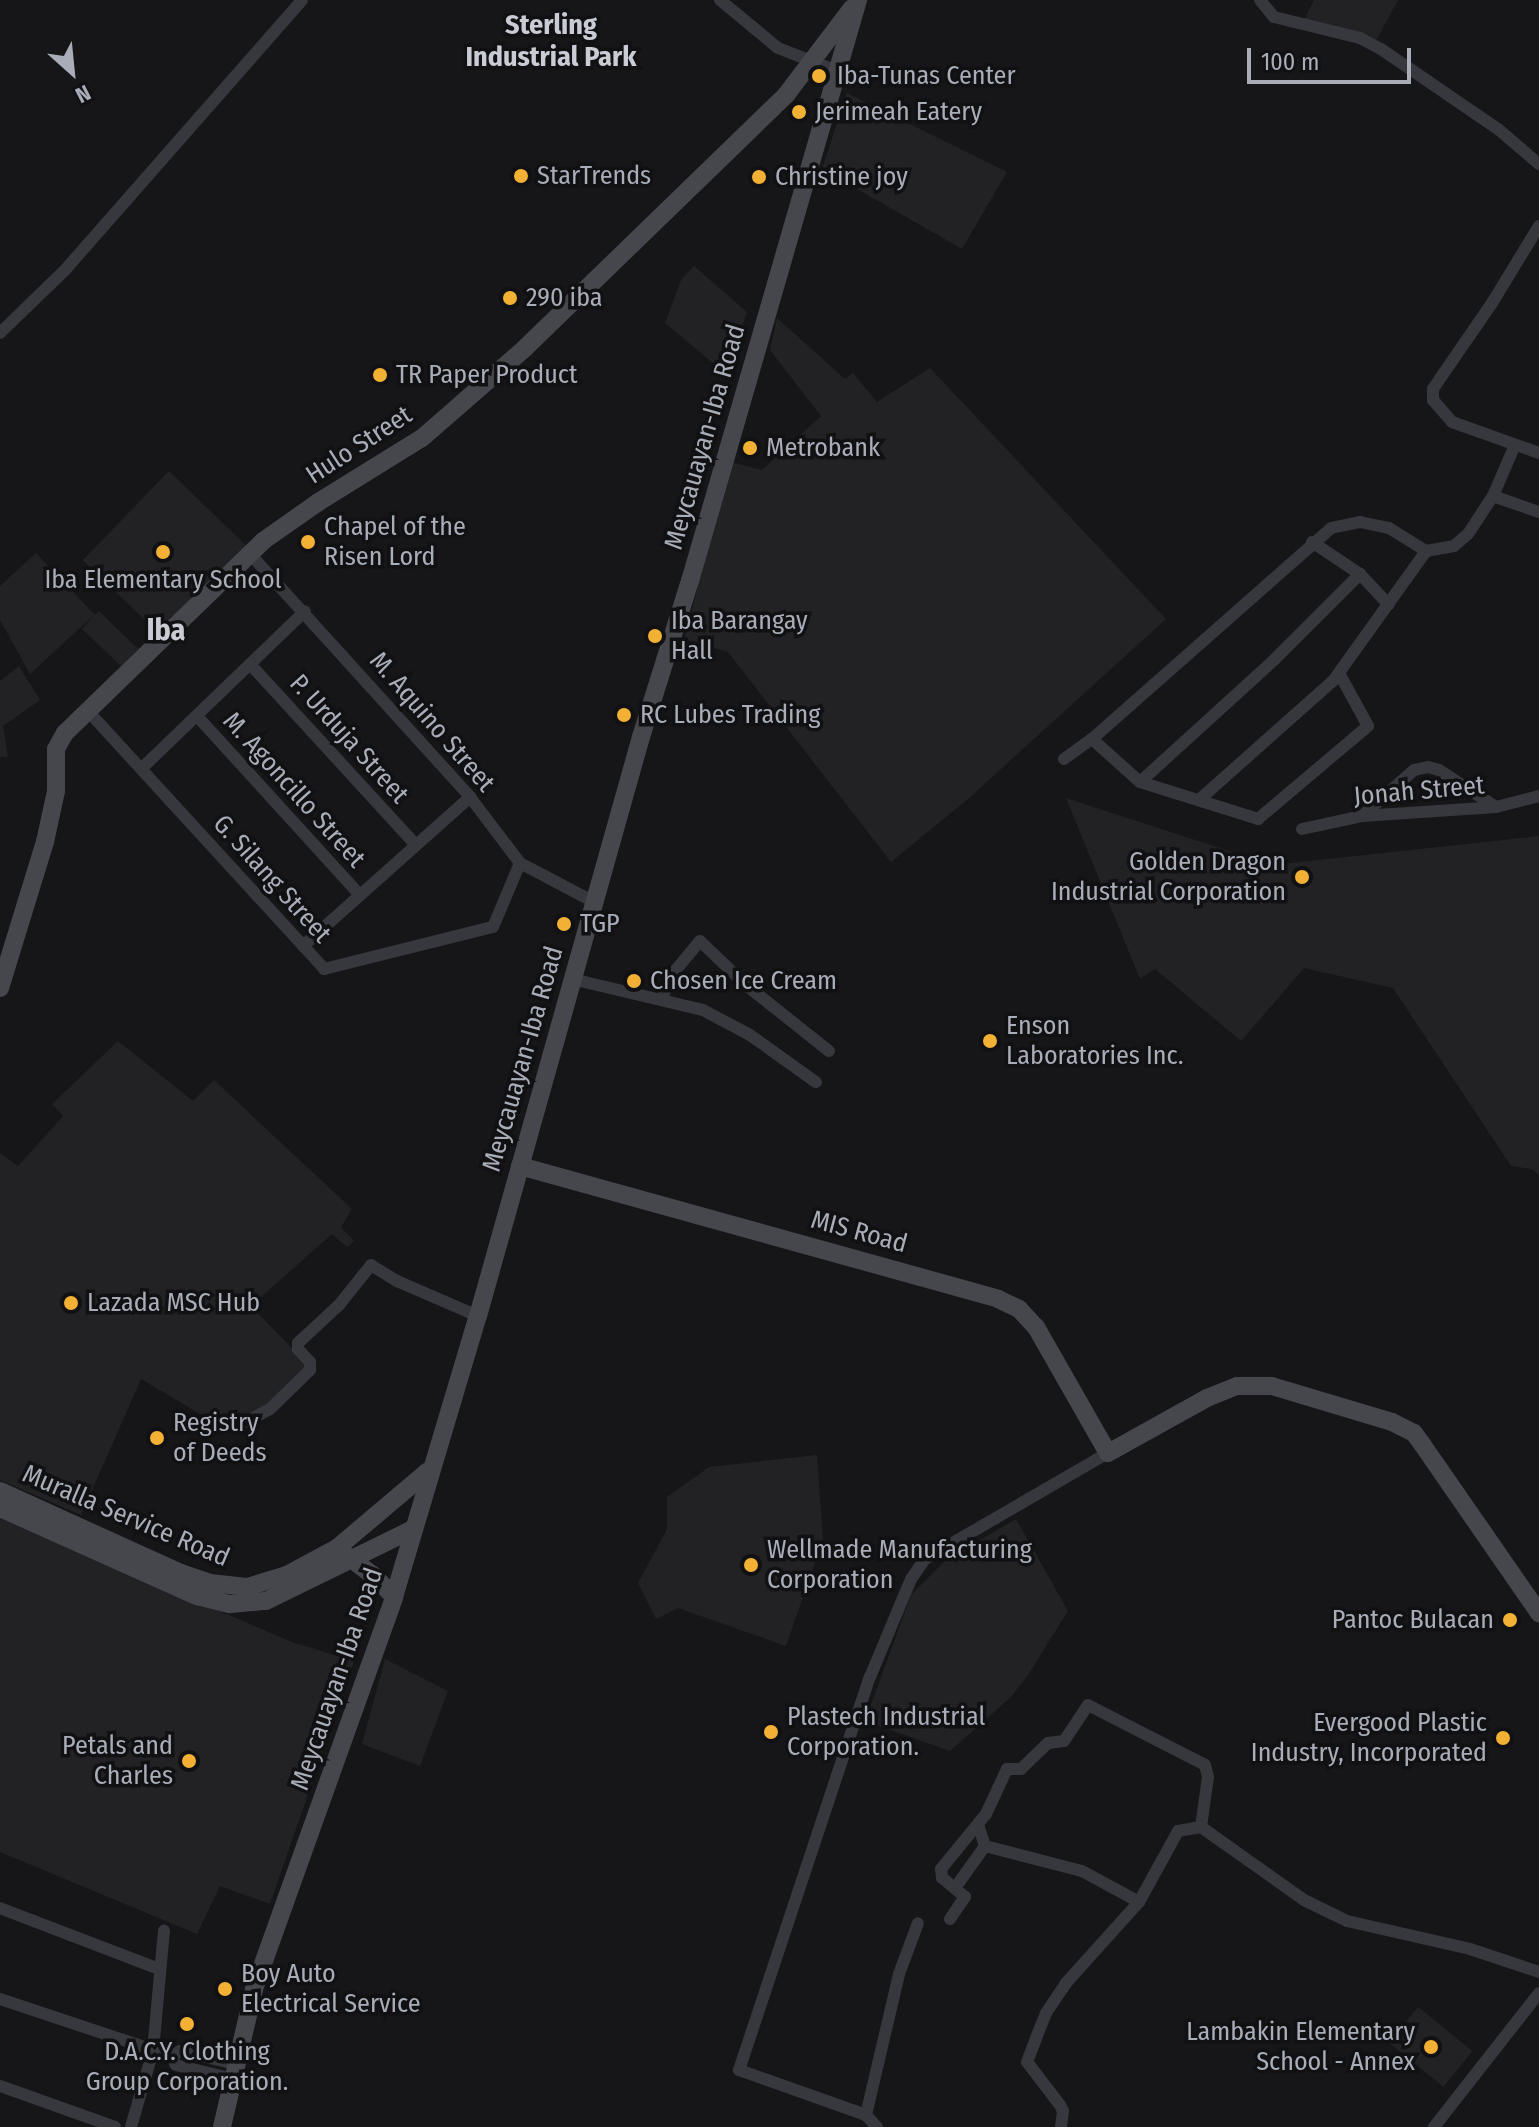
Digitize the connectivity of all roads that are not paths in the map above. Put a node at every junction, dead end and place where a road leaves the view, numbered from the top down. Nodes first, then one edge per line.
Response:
1 (302, 0) edge
2 (720, 0) edge
3 (1260, 0) edge
4 (858, 1) edge
5 (813, 63) junction
6 (837, 71) junction
7 (1539, 164) edge
8 (1539, 226) edge
9 (0, 333) edge
10 (1515, 445) junction
11 (1539, 453) edge
12 (1493, 496) junction
13 (1539, 512) edge
14 (1312, 542) junction
15 (1426, 551) junction
16 (250, 554) junction
17 (1360, 574) junction
18 (1389, 605) junction
19 (305, 611) junction
20 (250, 664) junction
21 (1339, 673) junction
22 (88, 711) junction
23 (197, 716) junction
24 (1092, 739) junction
25 (1064, 759) dead end
26 (142, 768) junction
27 (1140, 782) junction
28 (1539, 796) edge
29 (470, 797) junction
30 (1200, 799) junction
31 (1496, 807) junction
32 (1362, 816) junction
33 (1302, 829) dead end
34 (415, 844) junction
35 (520, 863) junction
36 (359, 894) junction
37 (594, 902) junction
38 (303, 946) junction
39 (572, 979) junction
40 (0, 988) edge
41 (662, 1000) junction
42 (829, 1051) dead end
43 (816, 1082) dead end
44 (520, 1166) junction
45 (478, 1316) junction
46 (238, 1426) dead end
47 (1108, 1453) junction
48 (433, 1466) junction
49 (0, 1491) edge
50 (0, 1508) edge
51 (413, 1529) junction
52 (344, 1553) junction
53 (394, 1597) junction
54 (1539, 1613) edge
55 (978, 1825) junction
56 (1201, 1827) junction
57 (985, 1846) junction
58 (955, 1888) junction
59 (1139, 1902) junction
60 (0, 1908) edge
61 (950, 1919) dead end
62 (918, 1923) dead end
63 (164, 1931) dead end
64 (159, 1969) junction
65 (1539, 1972) edge
66 (1539, 1993) edge
67 (0, 1999) edge
68 (153, 2051) junction
69 (171, 2056) junction
70 (206, 2057) junction
71 (201, 2071) junction
72 (234, 2072) junction
73 (0, 2086) edge
74 (866, 2115) junction
75 (115, 2127) edge
76 (131, 2127) edge
77 (222, 2127) edge
78 (877, 2127) edge
79 (1061, 2127) edge
80 (1434, 2127) edge

1 - 9 street
2 - 5 street
3 - 7 street
4 - 5 street, Hulo Street
4 - 6 street, Meycauayan-Iba Road
5 - 6 street
5 - 16 street, Hulo Street
6 - 37 street, Meycauayan-Iba Road
8 - 10 street
10 - 11 street
10 - 12 street
12 - 13 street
12 - 15 street
14 - 15 street
14 - 17 street
14 - 24 street
15 - 18 street
16 - 19 street, M. Aquino Street
16 - 22 street, Hulo Street
17 - 18 street
17 - 27 street
18 - 21 street
19 - 20 street
19 - 29 street, M. Aquino Street
20 - 23 street
20 - 34 street, P. Urduja Street
21 - 30 street
21 - 30 street
22 - 26 street, G. Silang Street
22 - 40 street, Hulo Street
23 - 26 street
23 - 36 street, M. Agoncillo Street
24 - 25 street
24 - 27 street
26 - 38 street, G. Silang Street
27 - 30 street
28 - 31 street, Jonah Street
29 - 34 street
29 - 35 street, M. Aquino Street
31 - 32 street, Jonah Street
31 - 32 street
32 - 33 street, Jonah Street
34 - 36 street
35 - 37 street, M. Aquino Street
35 - 38 street, G. Silang Street
36 - 38 street
37 - 39 street, Meycauayan-Iba Road
39 - 41 street
39 - 44 street, Meycauayan-Iba Road
41 - 42 street
41 - 43 street
44 - 45 street, Meycauayan-Iba Road
44 - 47 street, MIS Road
45 - 46 street
45 - 48 street, Meycauayan-Iba Road
47 - 54 street
47 - 74 street
48 - 51 street, Meycauayan-Iba Road
48 - 52 street, Muralla Service Road
49 - 52 street, Muralla Service Road
50 - 52 street, Muralla Service Road
51 - 52 street, Muralla Service Road
51 - 53 street, Meycauayan-Iba Road
52 - 53 street
53 - 72 street, Meycauayan-Iba Road
55 - 56 street
55 - 57 street
55 - 58 street
56 - 59 street
56 - 65 street
57 - 58 street
57 - 59 street
58 - 61 street
59 - 79 street
60 - 64 street
62 - 74 street
63 - 64 street
64 - 68 street
66 - 80 street
67 - 68 street
68 - 69 street
68 - 76 street
69 - 70 street
69 - 71 street
70 - 71 street
70 - 72 street
71 - 72 street
72 - 77 street, Meycauayan-Iba Road
73 - 75 street
74 - 78 street

